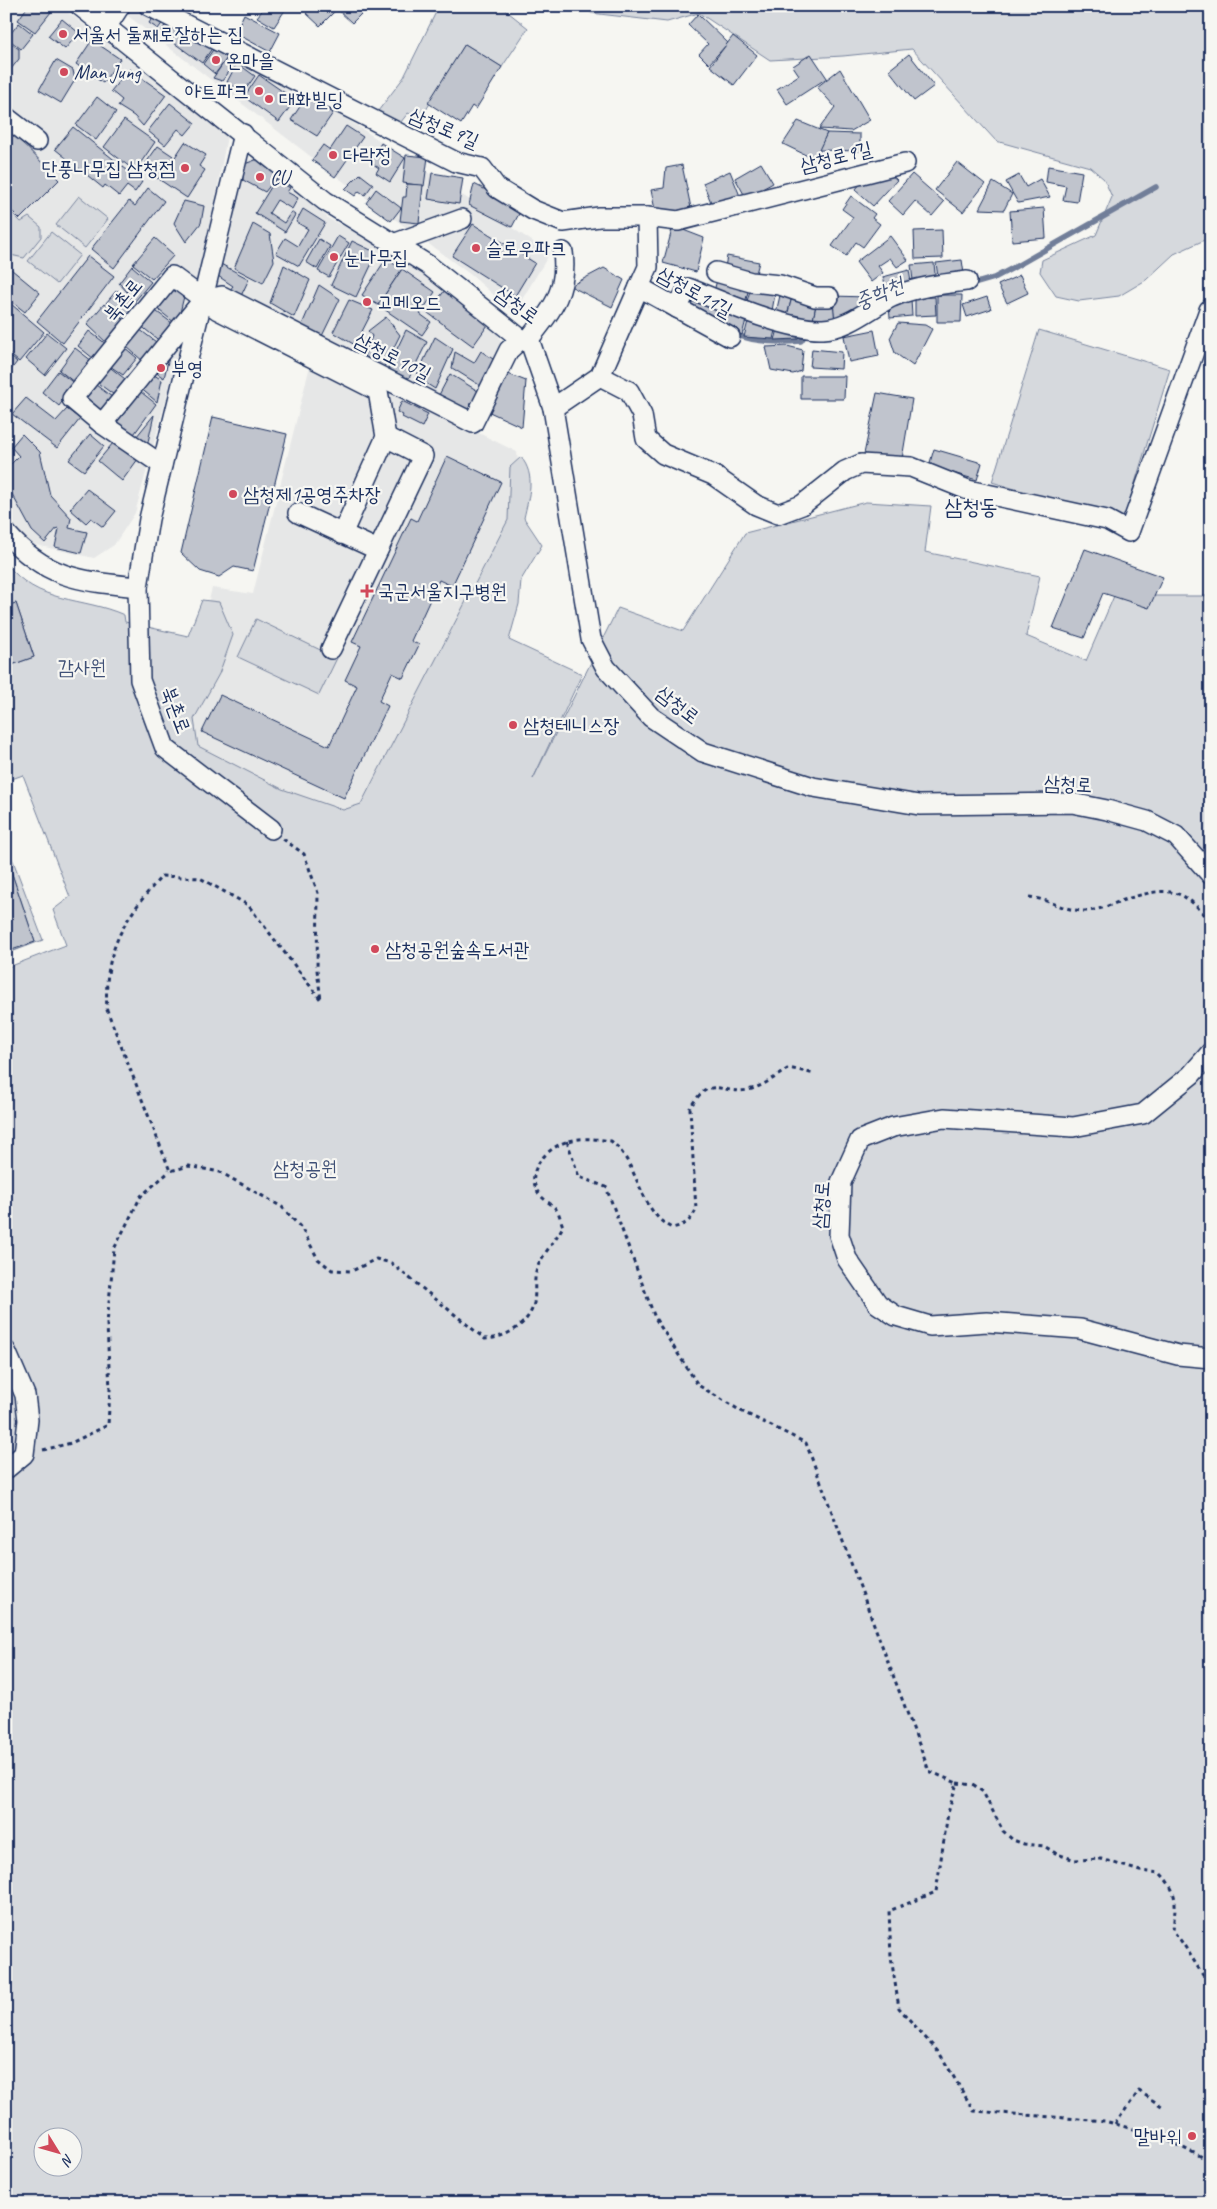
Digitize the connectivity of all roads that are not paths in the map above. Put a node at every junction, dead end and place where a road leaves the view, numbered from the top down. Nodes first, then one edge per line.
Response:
1 (80, 6) edge
2 (120, 6) edge
3 (149, 6) edge
4 (107, 26) junction
5 (6, 117) edge
6 (243, 134) junction
7 (37, 141) dead end
8 (905, 163) dead end
9 (647, 218) junction
10 (462, 219) dead end
11 (393, 244) junction
12 (562, 252) dead end
13 (716, 272) dead end
14 (967, 281) dead end
15 (639, 287) junction
16 (829, 297) dead end
17 (203, 300) junction
18 (677, 308) junction
19 (1209, 310) dead end
20 (730, 337) dead end
21 (525, 339) junction
22 (600, 376) junction
23 (553, 408) junction
24 (102, 424) junction
25 (386, 437) junction
26 (162, 465) junction
27 (298, 513) dead end
28 (6, 532) edge
29 (342, 534) junction
30 (378, 550) junction
31 (138, 587) junction
32 (331, 649) dead end
33 (271, 829) road end
34 (1211, 875) edge
35 (1211, 1052) edge
36 (6, 1351) edge
37 (1211, 1358) edge
38 (6, 1469) edge

1 - 4 street, 삼청로
2 - 4 street
3 - 9 street, 삼청로9길
4 - 6 street, 삼청로
5 - 7 street
6 - 11 street, 삼청로
6 - 17 street, 북촌로
8 - 9 street, 삼청로9길
9 - 15 street, 삼청로11길
10 - 11 street
11 - 21 street, 삼청로
12 - 21 street
13 - 16 street
14 - 18 street
15 - 18 street, 삼청로11길
15 - 22 street, 삼청로11길
17 - 21 street, 삼청로10길
17 - 24 street, 북촌로
17 - 24 street, 북촌로
17 - 25 street
17 - 26 street, 북촌로
18 - 20 street, 삼청로11길
19 - 22 street
21 - 23 street, 삼청로
22 - 23 street
23 - 34 street, 삼청로
24 - 26 street, 북촌로
25 - 29 street
25 - 30 street
26 - 31 street, 북촌로
27 - 29 street
28 - 31 street
29 - 30 street
30 - 32 street
31 - 33 street, 북촌로
35 - 37 street, 삼청로
36 - 38 street

